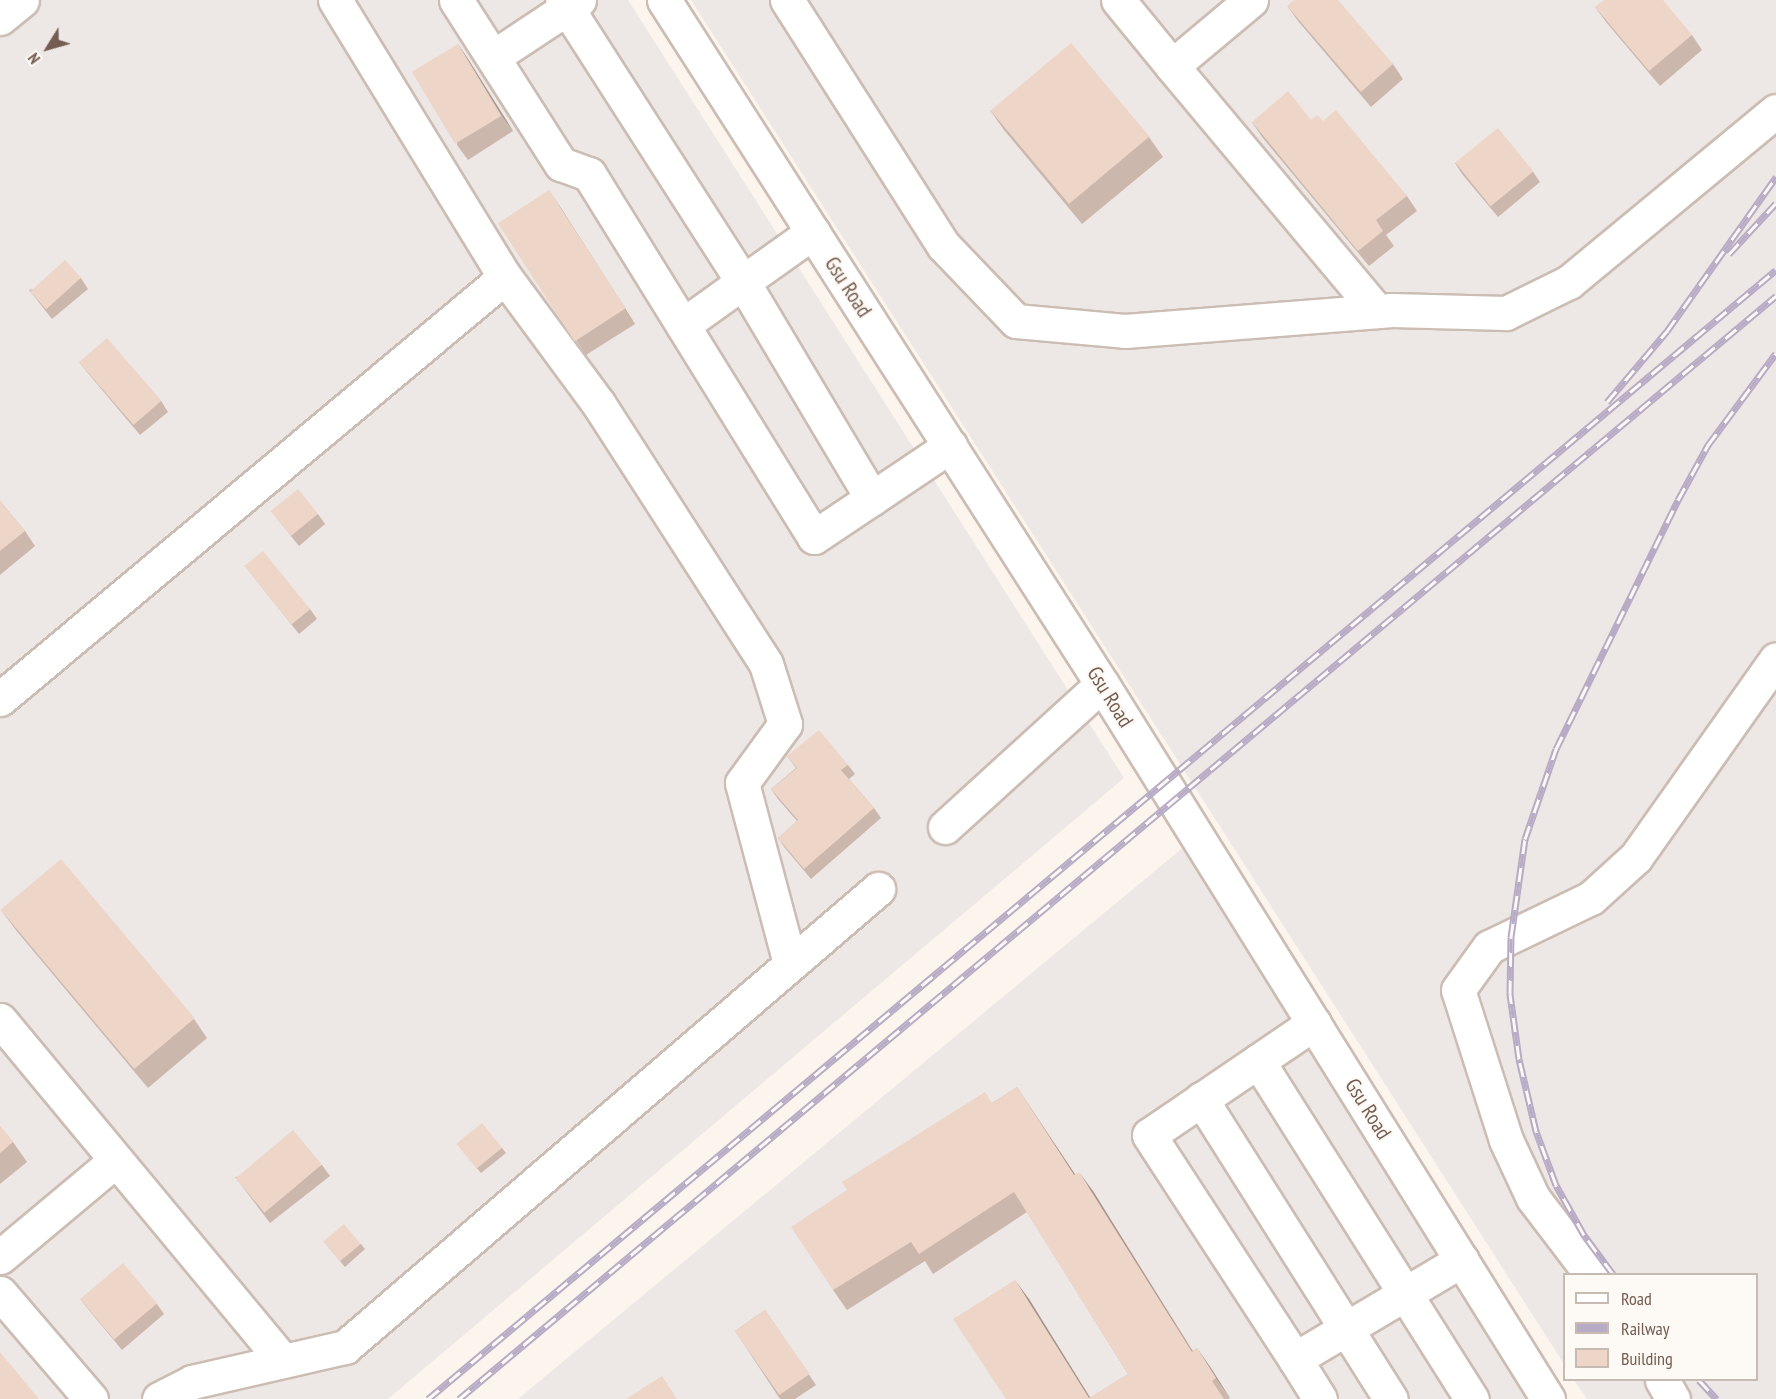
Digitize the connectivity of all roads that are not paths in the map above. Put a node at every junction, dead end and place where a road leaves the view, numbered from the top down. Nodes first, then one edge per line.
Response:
1 (22, 0) edge
2 (335, 0) edge
3 (456, 0) edge
4 (664, 0) edge
5 (787, 0) edge
6 (1118, 0) edge
7 (1251, 0) edge
8 (569, 3) edge
9 (0, 18) edge
10 (493, 57) junction
11 (1172, 66) junction
12 (1776, 111) edge
13 (813, 232) junction
14 (505, 278) junction
15 (743, 282) junction
16 (1377, 311) junction
17 (683, 326) junction
18 (950, 446) junction
19 (872, 498) junction
20 (1776, 659) edge
21 (1102, 684) junction
22 (0, 699) edge
23 (945, 827) dead end
24 (878, 889) dead end
25 (790, 964) junction
26 (0, 1020) edge
27 (1314, 1023) junction
28 (1258, 1061) junction
29 (1202, 1100) junction
30 (116, 1160) junction
31 (0, 1257) edge
32 (1462, 1260) junction
33 (1589, 1273) edge
34 (0, 1293) edge
35 (1406, 1294) junction
36 (1347, 1329) junction
37 (1295, 1359) junction
38 (283, 1361) junction
39 (1663, 1381) edge
40 (91, 1399) edge
41 (159, 1399) edge
42 (1320, 1399) edge
43 (1391, 1399) edge
44 (1472, 1399) edge
45 (1548, 1399) edge
46 (1673, 1399) edge

1 - 9 street
2 - 14 street
3 - 10 street
4 - 13 street, Gsu Road
5 - 16 street
6 - 11 street
7 - 11 street
8 - 10 street
8 - 15 street
10 - 17 street
11 - 16 street
12 - 16 street
13 - 15 street
13 - 18 street, Gsu Road
14 - 22 street
14 - 25 street
15 - 17 street
15 - 19 street
17 - 19 street
18 - 19 street
18 - 21 street, Gsu Road
20 - 33 street
21 - 23 street
21 - 27 street, Gsu Road
24 - 25 street
25 - 38 street
26 - 30 street
27 - 28 street
27 - 32 street, Gsu Road
28 - 29 street
28 - 35 street
29 - 36 street
29 - 37 street
30 - 31 street
30 - 38 street
32 - 35 street
32 - 45 street, Gsu Road
34 - 40 street
35 - 36 street
35 - 44 street
36 - 37 street
36 - 43 street
37 - 42 street
38 - 41 street
39 - 46 street

